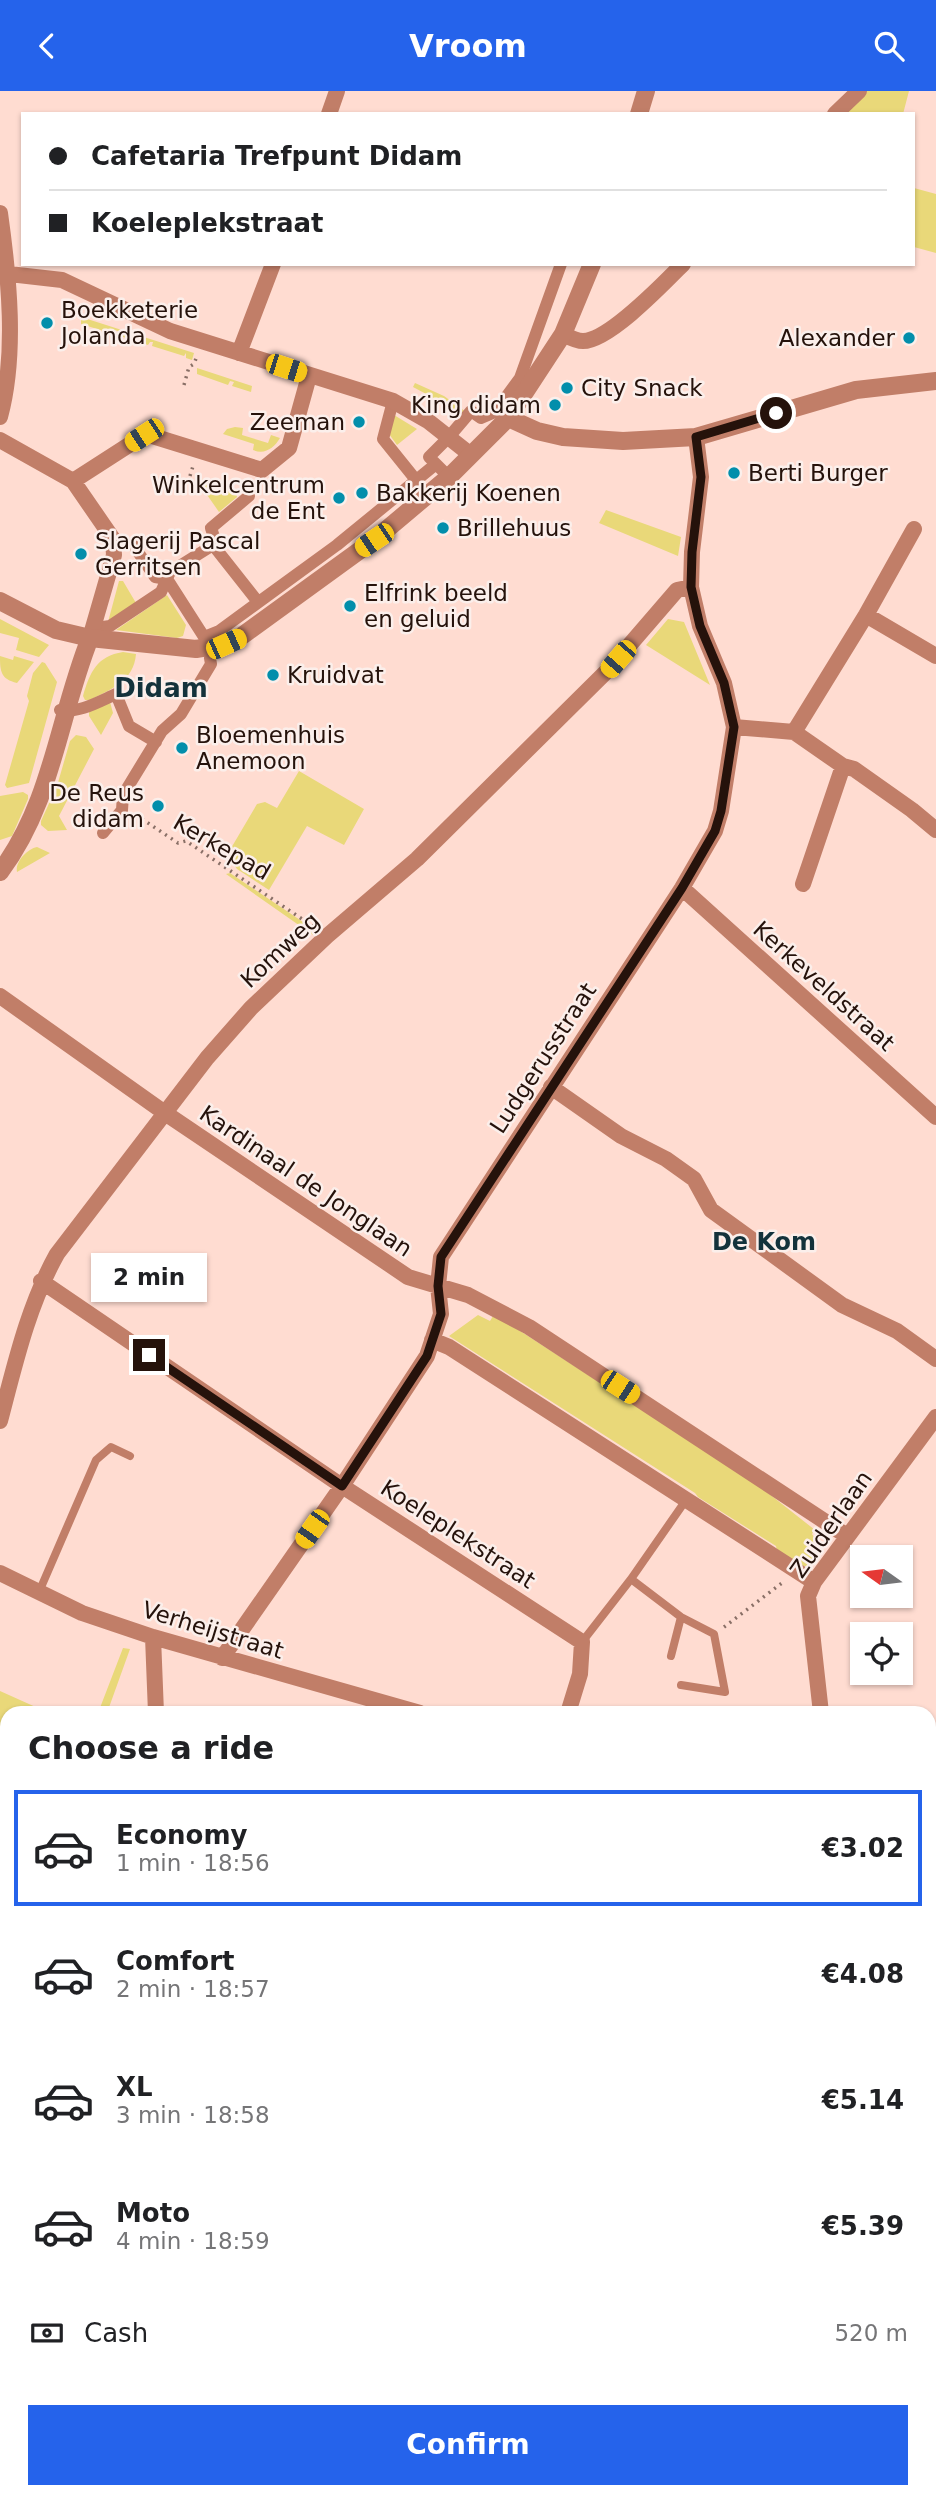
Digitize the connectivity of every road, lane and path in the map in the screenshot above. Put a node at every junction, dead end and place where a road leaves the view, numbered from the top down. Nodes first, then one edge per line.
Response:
1 (337, 91) edge
2 (646, 91) edge
3 (859, 91) edge
4 (330, 112) edge
5 (640, 112) edge
6 (837, 112) edge
7 (0, 213) edge
8 (272, 266) edge
9 (560, 266) edge
10 (591, 266) edge
11 (680, 266) edge
12 (4, 274) edge
13 (563, 334) junction
14 (201, 341) junction
15 (239, 353) junction
16 (309, 376) junction
17 (936, 381) edge
18 (184, 385) dead end
19 (393, 401) junction
20 (0, 417) edge
21 (508, 418) junction
22 (454, 431) dead end
23 (696, 437) junction
24 (0, 440) edge
25 (444, 442) dead end
26 (471, 455) junction
27 (442, 471) junction
28 (416, 480) junction
29 (74, 481) junction
30 (249, 496) dead end
31 (914, 530) dead end
32 (113, 539) junction
33 (213, 545) junction
34 (169, 576) junction
35 (691, 587) junction
36 (0, 601) edge
37 (258, 602) junction
38 (866, 615) junction
39 (97, 633) junction
40 (936, 656) edge
41 (210, 658) dead end
42 (64, 711) junction
43 (734, 727) junction
44 (794, 732) junction
45 (156, 742) junction
46 (843, 766) junction
47 (133, 813) dead end
48 (936, 830) edge
49 (103, 833) dead end
50 (0, 872) edge
51 (803, 884) dead end
52 (682, 888) junction
53 (327, 936) junction
54 (0, 996) edge
55 (551, 1087) junction
56 (165, 1113) junction
57 (936, 1117) edge
58 (41, 1282) junction
59 (438, 1286) junction
60 (432, 1340) junction
61 (936, 1359) edge
62 (936, 1417) edge
63 (0, 1422) edge
64 (130, 1456) dead end
65 (342, 1486) junction
66 (686, 1500) junction
67 (847, 1536) junction
68 (797, 1572) junction
69 (0, 1573) edge
70 (631, 1579) junction
71 (814, 1582) junction
72 (39, 1592) junction
73 (681, 1617) junction
74 (714, 1634) junction
75 (153, 1637) junction
76 (582, 1642) junction
77 (671, 1656) dead end
78 (222, 1658) junction
79 (681, 1685) dead end
80 (156, 1706) edge
81 (395, 1706) edge
82 (570, 1706) edge
83 (820, 1706) edge

1 - 4 street
2 - 5 street
3 - 6 street
7 - 12 street
8 - 15 street
9 - 22 street
10 - 13 street
11 - 13 street
12 - 14 street
12 - 20 street
13 - 21 street
14 - 15 street
14 - 18 path
15 - 16 street
16 - 19 street
16 - 29 street
17 - 23 street
19 - 26 street
19 - 28 street
21 - 23 street
21 - 26 street
23 - 35 street, Ludgerusstraat
24 - 29 street
25 - 27 street
26 - 27 street
27 - 28 street
27 - 39 street
28 - 37 street
29 - 32 street
30 - 33 street
31 - 38 street
32 - 34 street
32 - 39 street
33 - 34 street
33 - 37 street
34 - 37 street
34 - 39 street
35 - 43 street, Ludgerusstraat
35 - 53 street, Komweg
36 - 39 street
38 - 40 street
38 - 44 street
39 - 42 street
41 - 45 street
42 - 45 street
42 - 50 street
43 - 44 street
43 - 52 street, Ludgerusstraat
44 - 46 street
45 - 49 street
46 - 48 street
46 - 51 street
47 - 53 path, Kerkepad
52 - 55 street, Ludgerusstraat
52 - 57 street, Kerkeveldstraat
53 - 56 street, Komweg
54 - 56 street, Kardinaal de Jonglaan
55 - 59 street, Ludgerusstraat
55 - 61 street
56 - 58 street, Komweg
56 - 59 street, Kardinaal de Jonglaan
58 - 63 street, Komweg
58 - 65 street, Koeleplekstraat
59 - 60 street, Ludgerusstraat
59 - 67 street, Kardinaal de Jonglaan
60 - 65 street, Ludgerusstraat
60 - 66 street
62 - 67 street, Zuiderlaan
64 - 72 lane
65 - 76 street, Koeleplekstraat
65 - 78 street, Ludgerusstraat
66 - 68 street
66 - 70 lane
67 - 71 street, Zuiderlaan
68 - 71 street
68 - 74 path
69 - 72 street, Verheijstraat
70 - 73 lane
70 - 76 lane
71 - 83 street, Zuiderlaan
72 - 75 street, Verheijstraat
73 - 74 lane
73 - 77 lane
74 - 79 lane
75 - 78 street, Verheijstraat
75 - 80 street
76 - 82 street
78 - 81 street, Verheijstraat

